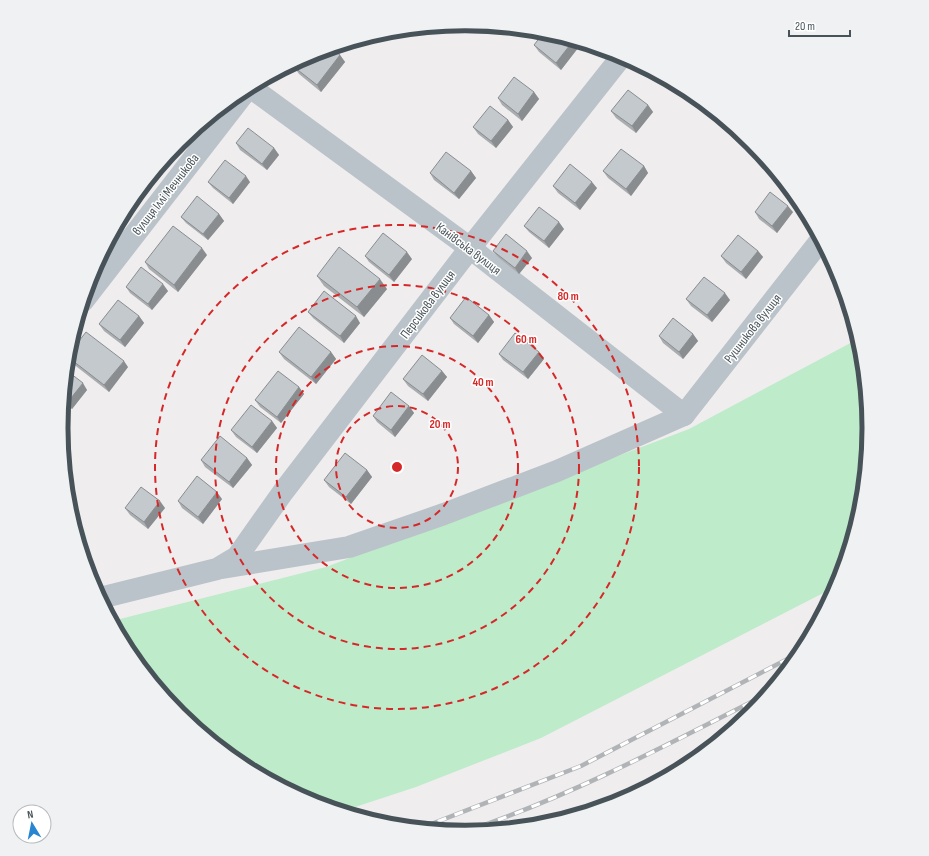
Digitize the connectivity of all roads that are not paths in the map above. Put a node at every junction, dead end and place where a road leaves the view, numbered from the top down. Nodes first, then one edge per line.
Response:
1 (617, 62) edge
2 (255, 91) edge
3 (236, 104) edge
4 (817, 245) edge
5 (470, 248) junction
6 (94, 287) edge
7 (684, 415) junction
8 (217, 569) junction
9 (105, 597) edge

1 - 5 street, Персикова вулиця
2 - 5 street, Канівська вулиця
3 - 6 street, вулиця Іллі Мечникова
4 - 7 street, Рушникова вулиця
5 - 7 street, Канівська вулиця
5 - 8 street, Персикова вулиця
7 - 8 street
8 - 9 street

